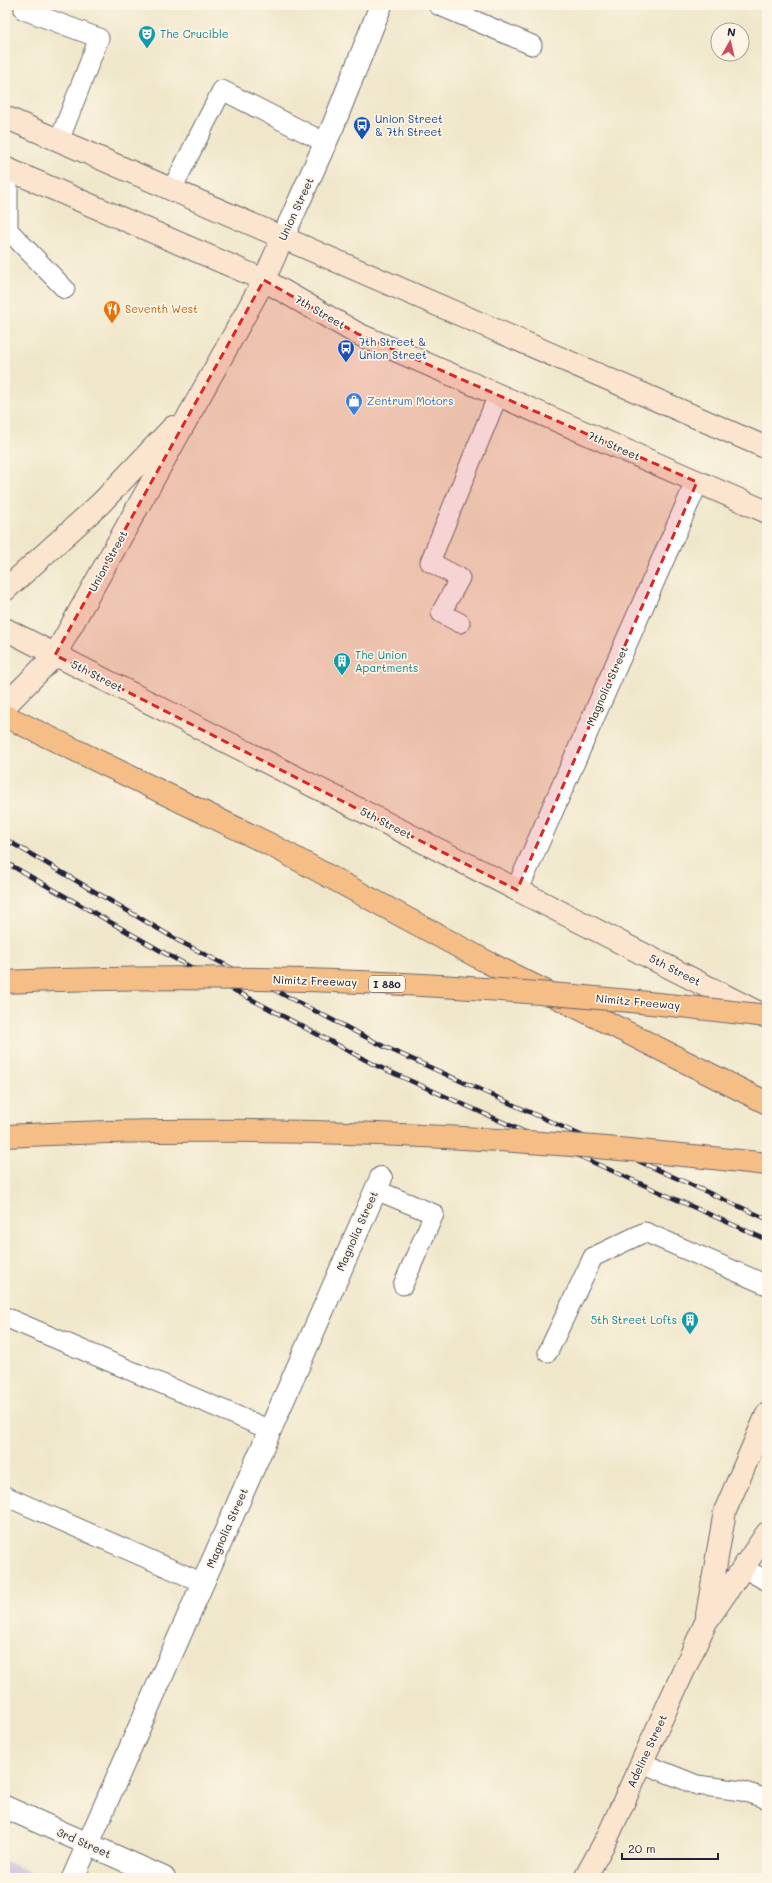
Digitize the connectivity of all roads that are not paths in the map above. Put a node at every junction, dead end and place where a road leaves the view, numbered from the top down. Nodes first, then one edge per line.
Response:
1 (381, 5) edge
2 (438, 5) edge
3 (24, 10) dead end
4 (532, 45) dead end
5 (5, 117) edge
6 (59, 141) junction
7 (326, 143) junction
8 (7, 169) edge
9 (171, 190) junction
10 (283, 237) junction
11 (264, 280) junction
12 (66, 289) dead end
13 (498, 395) junction
14 (195, 405) junction
15 (767, 448) edge
16 (697, 482) junction
17 (767, 512) edge
18 (5, 590) edge
19 (460, 623) dead end
20 (5, 629) edge
21 (55, 655) junction
22 (5, 706) edge
23 (5, 716) edge
24 (517, 890) junction
25 (5, 982) edge
26 (767, 1017) edge
27 (767, 1103) edge
28 (5, 1136) edge
29 (767, 1164) edge
30 (378, 1184) joint
31 (403, 1285) dead end
32 (767, 1285) edge
33 (5, 1317) edge
34 (548, 1352) dead end
35 (767, 1414) edge
36 (270, 1430) junction
37 (5, 1496) edge
38 (767, 1533) edge
39 (743, 1568) junction
40 (767, 1581) edge
41 (203, 1583) junction
42 (706, 1622) junction
43 (642, 1762) junction
44 (767, 1799) edge
45 (5, 1807) edge
46 (88, 1845) junction
47 (160, 1877) edge
48 (73, 1878) edge
49 (585, 1878) edge

1 - 7 street, Union Street
2 - 4 lane
3 - 6 lane
5 - 6 main road
6 - 9 main road
7 - 9 lane
7 - 10 street, Union Street
8 - 11 main road, 7th Street
8 - 12 lane
9 - 10 main road
10 - 11 main road, Union Street
10 - 15 main road
11 - 13 main road, 7th Street
11 - 14 main road, Union Street
13 - 16 main road, 7th Street
13 - 19 lane
14 - 18 main road, Union Street
14 - 21 main road, Union Street
16 - 17 main road, 7th Street
16 - 24 street, Magnolia Street
20 - 21 main road, 5th Street
21 - 22 main road, Union Street
21 - 24 main road, 5th Street
23 - 27 main road
24 - 26 main road, 5th Street
25 - 26 main road, Nimitz Freeway / I 880, bridge
28 - 29 main road, bridge
30 - 31 lane
30 - 36 street, Magnolia Street
32 - 34 lane
33 - 36 lane
35 - 42 main road, Adeline Street
36 - 41 street, Magnolia Street
37 - 41 lane
38 - 39 main road, Adeline Street
39 - 40 lane
39 - 42 main road, Adeline Street
41 - 46 street, Magnolia Street
42 - 43 main road, Adeline Street
43 - 44 lane
43 - 49 main road, Adeline Street
45 - 46 street, 3rd Street
46 - 47 street, 3rd Street
46 - 48 street, Magnolia Street

